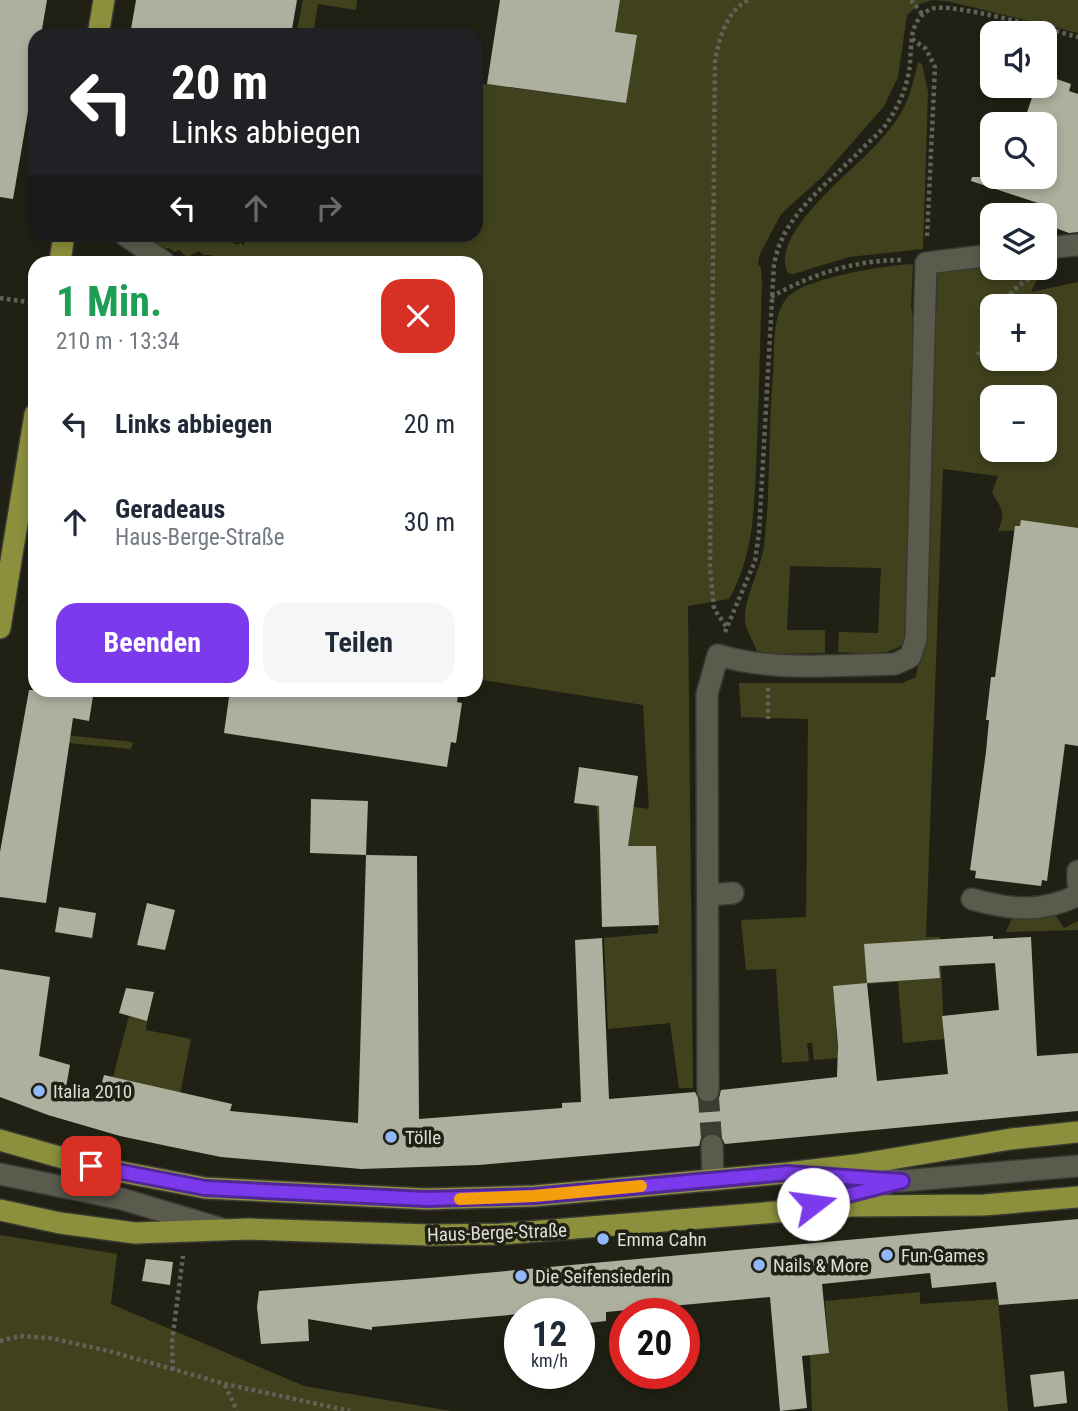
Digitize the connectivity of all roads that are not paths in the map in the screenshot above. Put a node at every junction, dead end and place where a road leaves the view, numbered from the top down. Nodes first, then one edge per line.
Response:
1 (104, 0) edge
2 (99, 28) edge
3 (136, 242) edge
4 (1078, 245) edge
5 (1057, 247) edge
6 (156, 256) edge
7 (980, 256) edge
8 (28, 457) edge
9 (0, 628) edge
10 (1078, 871) edge
11 (1078, 883) edge
12 (733, 893) dead end
13 (709, 895) junction
14 (1078, 895) edge
15 (972, 899) dead end
16 (708, 1091) tunnel mouth
17 (1078, 1132) edge
18 (0, 1140) edge
19 (712, 1145) tunnel mouth
20 (1078, 1166) edge
21 (787, 1173) junction
22 (0, 1174) edge
23 (713, 1180) junction
24 (902, 1181) junction
25 (1078, 1196) edge
26 (0, 1210) edge
27 (789, 1210) junction
28 (223, 1229) junction

1 - 2 main road
3 - 6 street
4 - 5 street
7 - 13 street
8 - 9 main road
10 - 11 street
12 - 13 street
13 - 16 street
14 - 15 street
17 - 21 main road, Haus-Berge-Straße
18 - 23 main road, Haus-Berge-Straße
19 - 23 street
20 - 24 street
21 - 23 main road, Haus-Berge-Straße
21 - 24 street
22 - 28 street
24 - 27 street
25 - 27 main road, Haus-Berge-Straße
26 - 28 main road, Haus-Berge-Straße
27 - 28 main road, Haus-Berge-Straße

